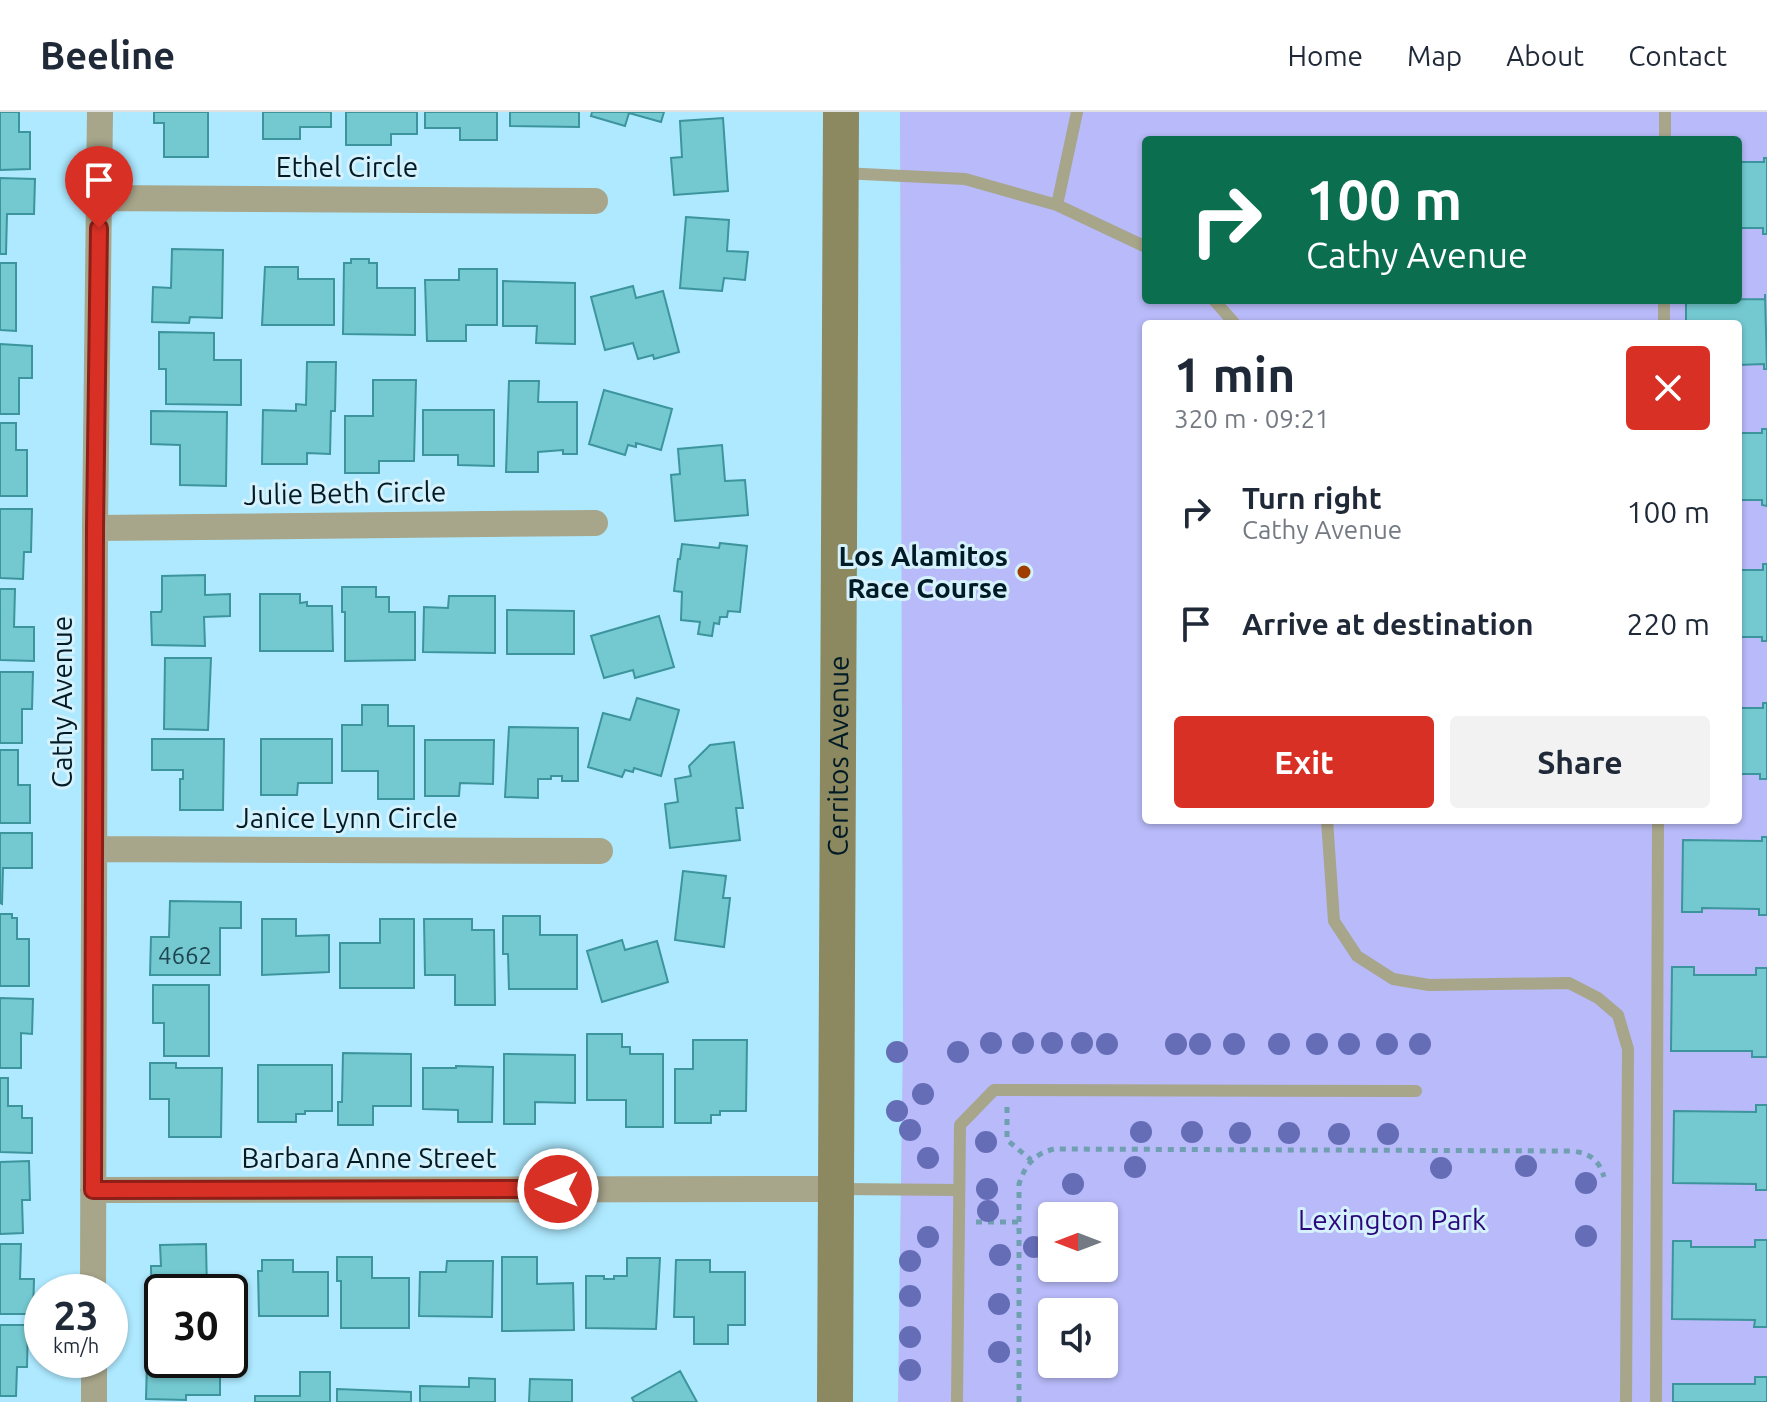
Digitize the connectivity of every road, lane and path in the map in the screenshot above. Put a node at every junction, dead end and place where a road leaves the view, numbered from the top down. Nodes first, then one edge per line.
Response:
1 (100, 112) edge
2 (841, 112) edge
3 (1077, 112) edge
4 (1665, 112) edge
5 (1665, 136) edge
6 (841, 173) junction
7 (99, 198) junction
8 (595, 201) dead end
9 (1057, 205) junction
10 (1142, 245) edge
11 (1218, 304) edge
12 (1232, 320) edge
13 (595, 523) dead end
14 (95, 528) junction
15 (1327, 824) edge
16 (1658, 824) edge
17 (94, 849) junction
18 (600, 851) dead end
19 (1007, 1090) junction
20 (1416, 1091) dead end
21 (1031, 1160) junction
22 (836, 1189) junction
23 (93, 1190) junction
24 (959, 1190) junction
25 (1604, 1190) dead end
26 (959, 1222) junction
27 (1019, 1222) junction
28 (93, 1274) edge
29 (94, 1378) edge
30 (94, 1402) edge
31 (835, 1402) edge
32 (957, 1402) edge
33 (1019, 1402) edge
34 (1626, 1402) edge
35 (1656, 1402) edge

1 - 7 street, Cathy Avenue
2 - 6 main road, Cerritos Avenue
3 - 9 lane
4 - 5 lane
6 - 9 lane
6 - 22 main road, Cerritos Avenue
7 - 8 street, Ethel Circle
7 - 14 street, Cathy Avenue
9 - 10 lane
11 - 12 lane
13 - 14 street, Julie Beth Circle
14 - 17 street, Cathy Avenue
15 - 34 lane
16 - 35 lane
17 - 18 street, Janice Lynn Circle
17 - 23 street, Cathy Avenue
19 - 20 lane
19 - 21 path
19 - 24 lane
21 - 25 path
21 - 27 path
22 - 23 street, Barbara Anne Street
22 - 24 lane
22 - 31 main road, Cerritos Avenue
23 - 28 street, Cathy Avenue
24 - 26 lane
26 - 27 path
26 - 32 lane
27 - 33 path
29 - 30 street

